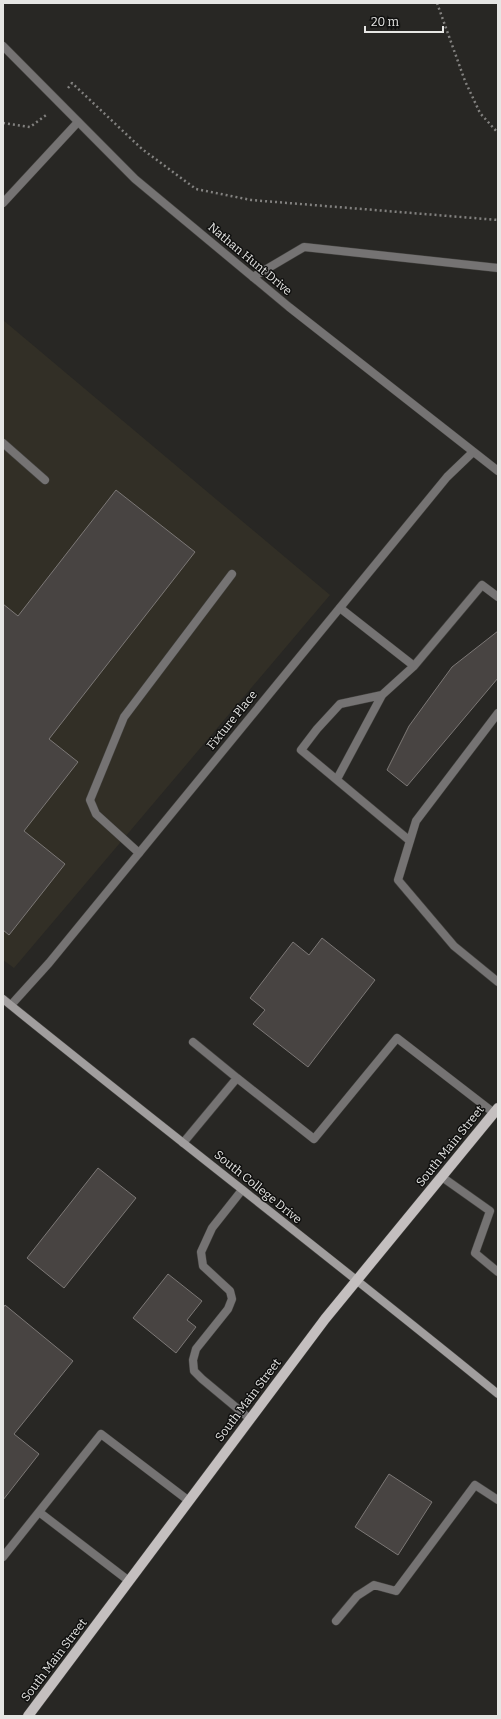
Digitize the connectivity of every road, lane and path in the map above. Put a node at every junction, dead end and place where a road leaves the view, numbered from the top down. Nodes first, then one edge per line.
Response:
1 (437, 3) edge
2 (3, 46) edge
3 (67, 90) dead end
4 (46, 114) dead end
5 (78, 122) junction
6 (3, 123) edge
7 (498, 134) edge
8 (3, 203) edge
9 (498, 220) edge
10 (498, 268) edge
11 (253, 277) junction
12 (3, 443) edge
13 (473, 452) junction
14 (498, 471) edge
15 (45, 480) dead end
16 (232, 574) dead end
17 (498, 597) edge
18 (340, 608) junction
19 (414, 666) junction
20 (382, 695) junction
21 (498, 713) edge
22 (337, 779) junction
23 (410, 841) junction
24 (139, 853) junction
25 (498, 982) edge
26 (3, 999) edge
27 (11, 1005) junction
28 (193, 1042) dead end
29 (238, 1078) junction
30 (496, 1110) edge
31 (183, 1143) junction
32 (442, 1177) junction
33 (242, 1190) junction
34 (498, 1207) edge
35 (490, 1212) junction
36 (498, 1272) edge
37 (358, 1280) junction
38 (498, 1394) edge
39 (250, 1419) junction
40 (498, 1500) edge
41 (189, 1501) junction
42 (39, 1512) junction
43 (3, 1557) edge
44 (129, 1581) junction
45 (336, 1621) dead end
46 (28, 1716) edge

1 - 7 path
2 - 5 street, Nathan Hunt Drive
3 - 9 path
4 - 6 path
5 - 8 street
5 - 11 street, Nathan Hunt Drive
10 - 11 street
11 - 13 street, Nathan Hunt Drive
12 - 15 street
13 - 14 street, Nathan Hunt Drive
13 - 18 street, Fixture Place
16 - 24 street
17 - 19 street
18 - 19 street
18 - 24 street, Fixture Place
19 - 20 street
20 - 22 street
20 - 22 street
21 - 23 street
22 - 23 street
23 - 25 street
24 - 27 street, Fixture Place
26 - 27 main road, South College Drive
27 - 31 main road, South College Drive
28 - 29 street
29 - 30 street
29 - 31 street
30 - 32 main road, South Main Street
31 - 33 main road, South College Drive
32 - 35 street
32 - 37 main road, South Main Street
33 - 37 main road, South College Drive
33 - 39 street
34 - 35 street
35 - 36 street
37 - 38 main road, South College Drive
37 - 39 main road, South Main Street
39 - 41 main road, South Main Street
40 - 45 street
41 - 42 street
41 - 44 main road, South Main Street
42 - 43 street
42 - 44 street
44 - 46 main road, South Main Street

